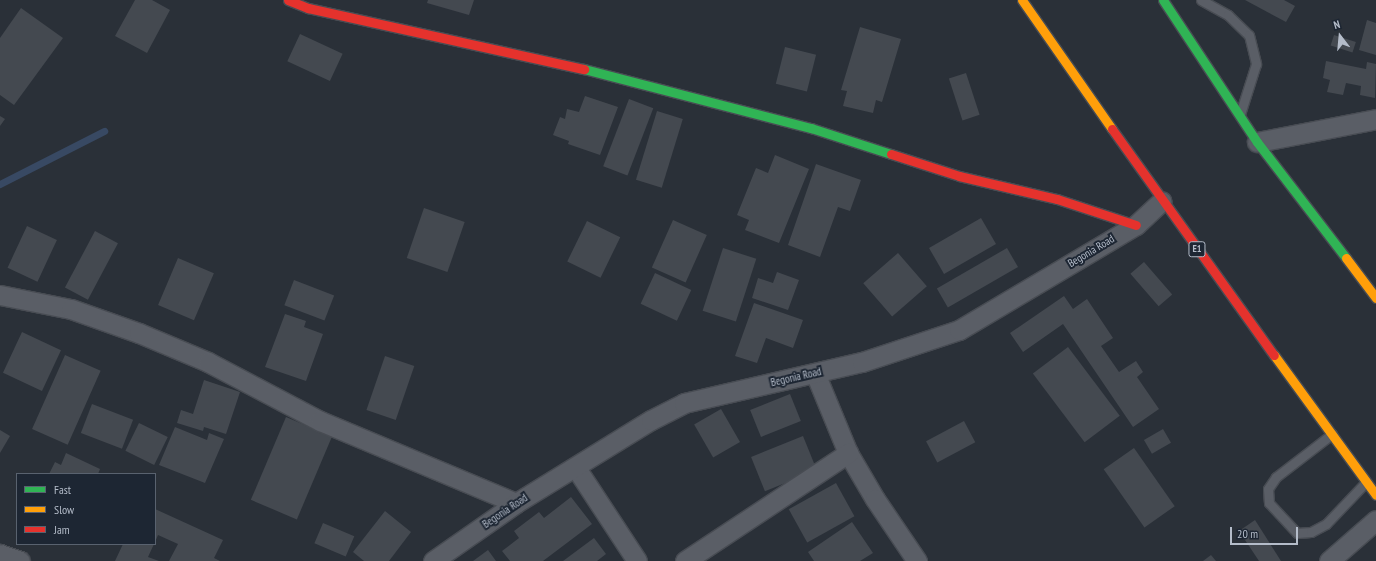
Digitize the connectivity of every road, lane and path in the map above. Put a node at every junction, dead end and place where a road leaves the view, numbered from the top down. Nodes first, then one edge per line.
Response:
1 (288, 0) edge
2 (1022, 0) edge
3 (1163, 0) edge
4 (1201, 0) edge
5 (1240, 114) junction
6 (1376, 119) edge
7 (1258, 142) junction
8 (1162, 201) junction
9 (1136, 225) junction
10 (0, 295) edge
11 (1376, 298) edge
12 (815, 373) junction
13 (1332, 434) junction
14 (848, 453) junction
15 (576, 468) junction
16 (1366, 482) junction
17 (1376, 495) edge
18 (516, 502) junction
19 (1376, 520) edge
20 (0, 554) edge
21 (20, 561) edge
22 (433, 561) edge
23 (637, 561) edge
24 (685, 561) edge
25 (917, 561) edge
26 (1329, 561) edge

1 - 9 main road
2 - 8 main road, E1
3 - 5 main road
4 - 5 lane
5 - 7 main road
6 - 7 street
7 - 11 main road
8 - 9 street, Begonia Road
8 - 13 main road, E1
9 - 12 street, Begonia Road
10 - 18 street
12 - 14 street
12 - 15 street, Begonia Road
13 - 16 main road, E1
13 - 16 lane
14 - 24 street
14 - 25 street
15 - 18 street, Begonia Road
15 - 23 street
16 - 17 main road, E1
18 - 22 street, Begonia Road
19 - 26 street
20 - 21 street

